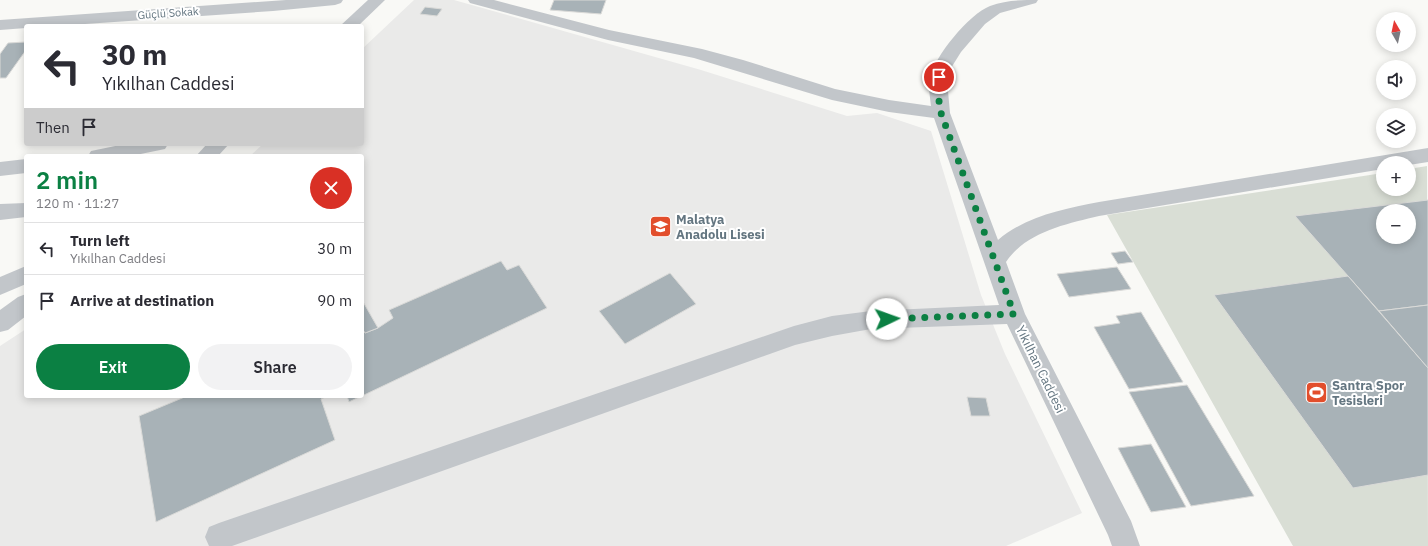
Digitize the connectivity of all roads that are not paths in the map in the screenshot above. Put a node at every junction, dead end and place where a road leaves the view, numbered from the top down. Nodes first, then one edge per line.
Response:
1 (335, 0) edge
2 (377, 0) edge
3 (476, 0) edge
4 (1030, 0) edge
5 (993, 5) edge
6 (350, 24) edge
7 (0, 25) edge
8 (941, 113) junction
9 (148, 146) edge
10 (216, 146) edge
11 (108, 154) edge
12 (208, 154) edge
13 (1428, 155) edge
14 (24, 166) edge
15 (0, 169) edge
16 (24, 210) edge
17 (0, 212) edge
18 (995, 262) junction
19 (24, 276) edge
20 (0, 286) edge
21 (24, 305) edge
22 (1014, 314) junction
23 (0, 323) edge
24 (219, 536) dead end
25 (1121, 541) edge

1 - 7 street, Güçlü Sokak
2 - 6 street
3 - 8 street
4 - 5 street, Yıkılhan Caddesi
5 - 8 street, Yıkılhan Caddesi
8 - 18 street, Yıkılhan Caddesi
9 - 11 street
10 - 12 street
13 - 18 street
14 - 15 street
16 - 17 street
18 - 22 street, Yıkılhan Caddesi
19 - 20 street
21 - 23 street
22 - 24 street
22 - 25 street, Yıkılhan Caddesi

